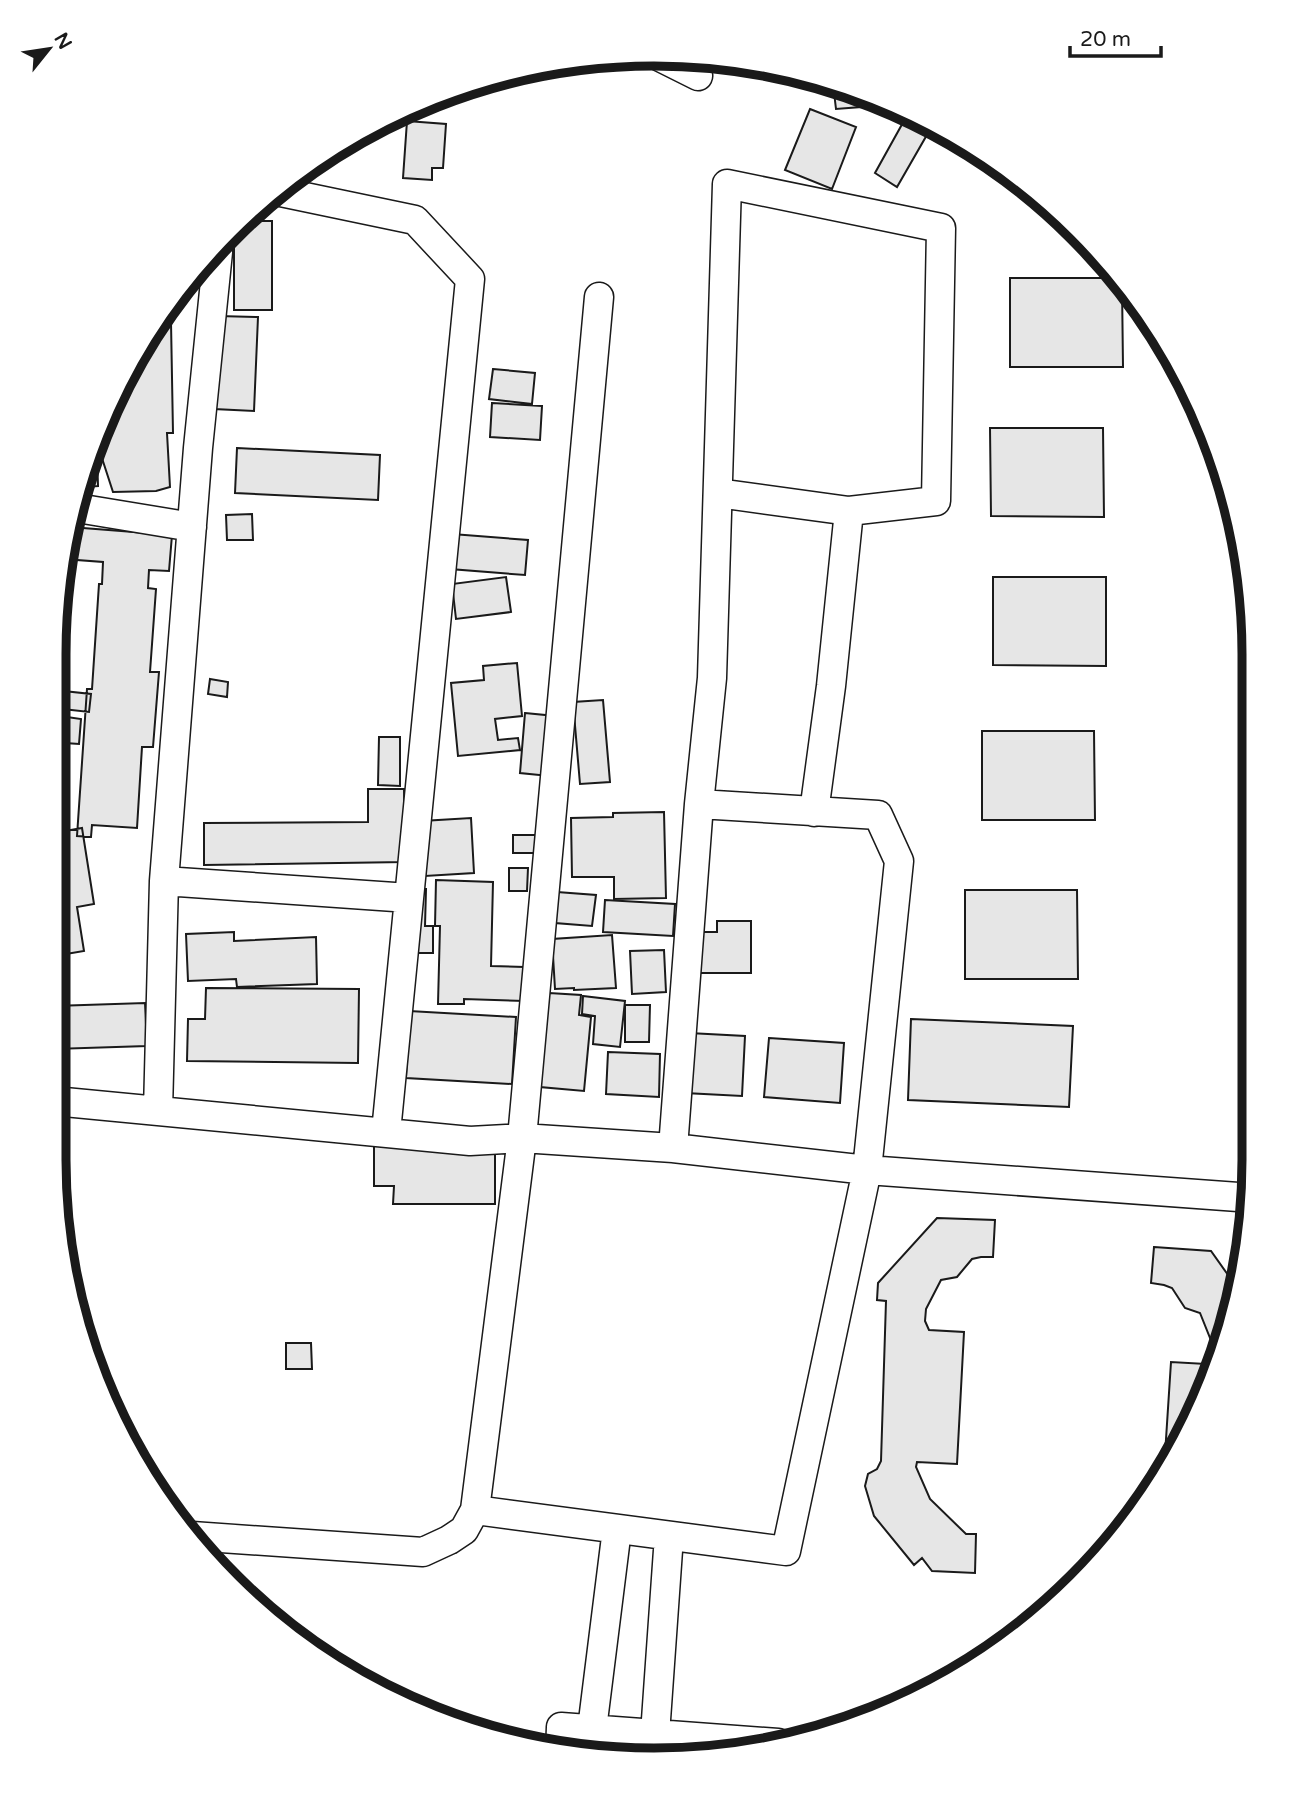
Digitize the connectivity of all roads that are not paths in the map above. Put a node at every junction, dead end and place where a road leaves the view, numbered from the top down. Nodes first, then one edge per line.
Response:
1 (681, 67) edge
2 (698, 76) dead end
3 (289, 194) edge
4 (217, 262) edge
5 (599, 297) dead end
6 (718, 493) junction
7 (85, 509) edge
8 (849, 511) junction
9 (192, 527) junction
10 (699, 804) junction
11 (814, 812) junction
12 (164, 881) junction
13 (409, 898) junction
14 (66, 1102) edge
15 (158, 1111) junction
16 (386, 1132) junction
17 (522, 1138) junction
18 (673, 1148) junction
19 (867, 1170) junction
20 (1240, 1197) edge
21 (475, 1510) junction
22 (618, 1529) junction
23 (669, 1536) junction
24 (203, 1537) edge
25 (592, 1730) junction
26 (655, 1734) junction
27 (560, 1740) edge
28 (746, 1741) edge

1 - 2 street
3 - 13 street
4 - 9 street
5 - 17 street
6 - 8 street
6 - 8 street
6 - 10 street
7 - 9 street
8 - 11 street
9 - 12 street
10 - 11 street
10 - 18 street
11 - 19 street
12 - 13 street
12 - 15 street
13 - 16 street
14 - 15 street
15 - 16 street
16 - 17 street
17 - 18 street
17 - 21 street
18 - 19 street
19 - 20 street
19 - 23 street
21 - 22 street
21 - 24 street
22 - 23 street
22 - 25 street
23 - 26 street
25 - 26 street
25 - 27 street
26 - 28 street

